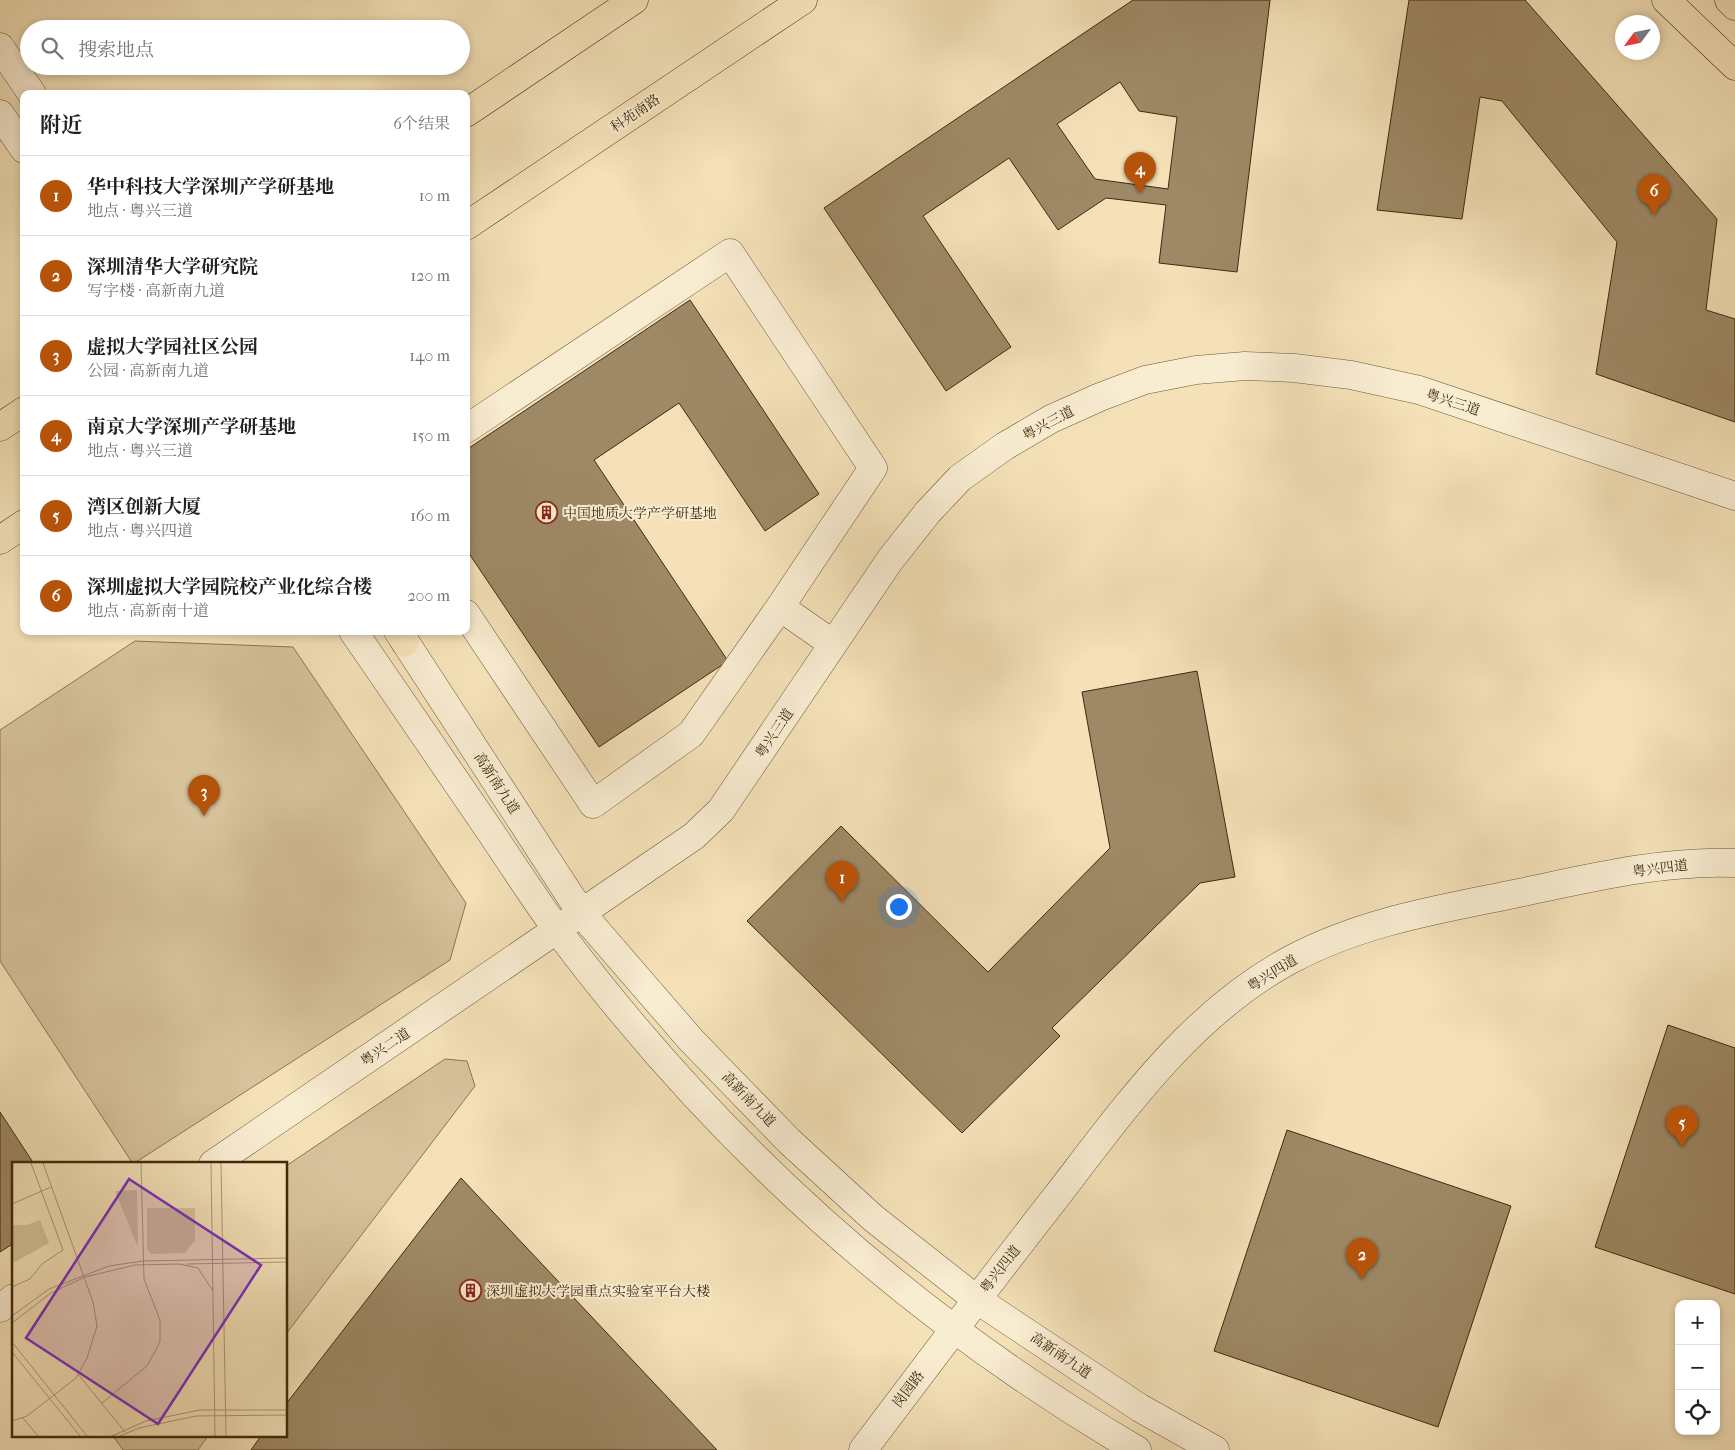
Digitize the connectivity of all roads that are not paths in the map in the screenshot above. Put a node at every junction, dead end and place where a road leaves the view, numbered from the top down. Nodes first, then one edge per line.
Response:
1 (634, 0) edge
2 (803, 0) edge
3 (1666, 0) edge
4 (1729, 0) edge
5 (1735, 6) edge
6 (0, 47) edge
7 (1735, 66) edge
8 (29, 90) edge
9 (470, 110) edge
10 (0, 114) edge
11 (20, 143) edge
12 (470, 223) edge
13 (20, 414) edge
14 (470, 425) edge
15 (0, 427) edge
16 (1735, 496) edge
17 (20, 527) edge
18 (0, 540) edge
19 (780, 607) junction
20 (470, 620) edge
21 (356, 635) edge
22 (401, 635) edge
23 (833, 644) junction
24 (1735, 863) edge
25 (582, 914) junction
26 (557, 930) junction
27 (215, 1162) edge
28 (12, 1299) edge
29 (976, 1299) junction
30 (0, 1308) edge
31 (954, 1328) junction
32 (863, 1450) edge
33 (1137, 1450) edge
34 (1215, 1450) edge

1 - 9 main road
2 - 12 main road, 科苑南路
3 - 7 main road
4 - 5 main road
6 - 8 street
10 - 11 street
13 - 15 main road
14 - 19 street
16 - 23 street, 粤兴三道
17 - 18 main road
19 - 20 street
19 - 23 street
21 - 26 street
22 - 25 street, 高新南九道
23 - 25 street, 粤兴三道
24 - 29 street, 粤兴四道
25 - 26 street, 粤兴三道
25 - 29 street, 高新南九道
26 - 27 street, 粤兴二道
26 - 31 street
28 - 30 street
29 - 31 street, 粤兴四道
29 - 34 street, 高新南九道
31 - 32 street, 岗园路
31 - 33 street

